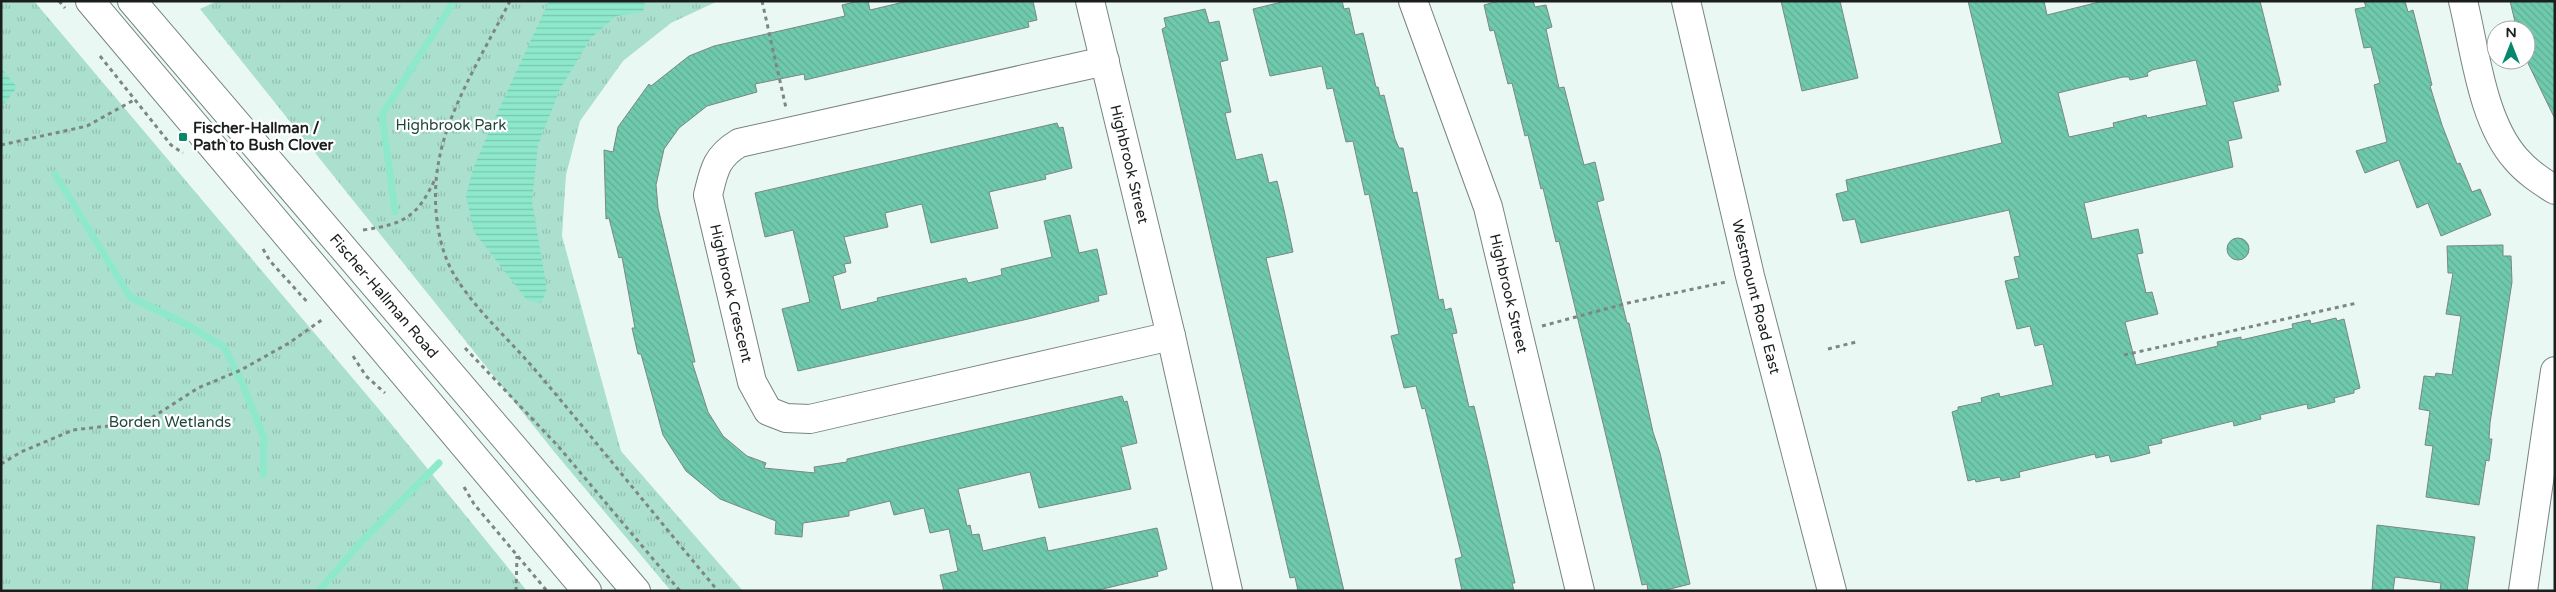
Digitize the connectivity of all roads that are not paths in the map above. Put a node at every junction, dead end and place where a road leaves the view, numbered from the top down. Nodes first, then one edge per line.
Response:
1 (90, 1) edge
2 (132, 1) edge
3 (1090, 1) edge
4 (1413, 1) edge
5 (1686, 1) edge
6 (2463, 1) edge
7 (1104, 61) junction
8 (2555, 190) edge
9 (1171, 336) junction
10 (2555, 371) edge
11 (587, 591) edge
12 (636, 591) edge
13 (1228, 591) edge
14 (1580, 591) edge
15 (1832, 591) edge
16 (2523, 591) edge

1 - 11 street
2 - 12 street, Fischer-Hallman Road
3 - 7 street, Highbrook Street
4 - 14 street, Highbrook Street
5 - 15 street, Westmount Road East
6 - 8 street
7 - 9 street, Highbrook Street
7 - 9 street, Highbrook Crescent
9 - 13 street, Highbrook Street
10 - 16 street

